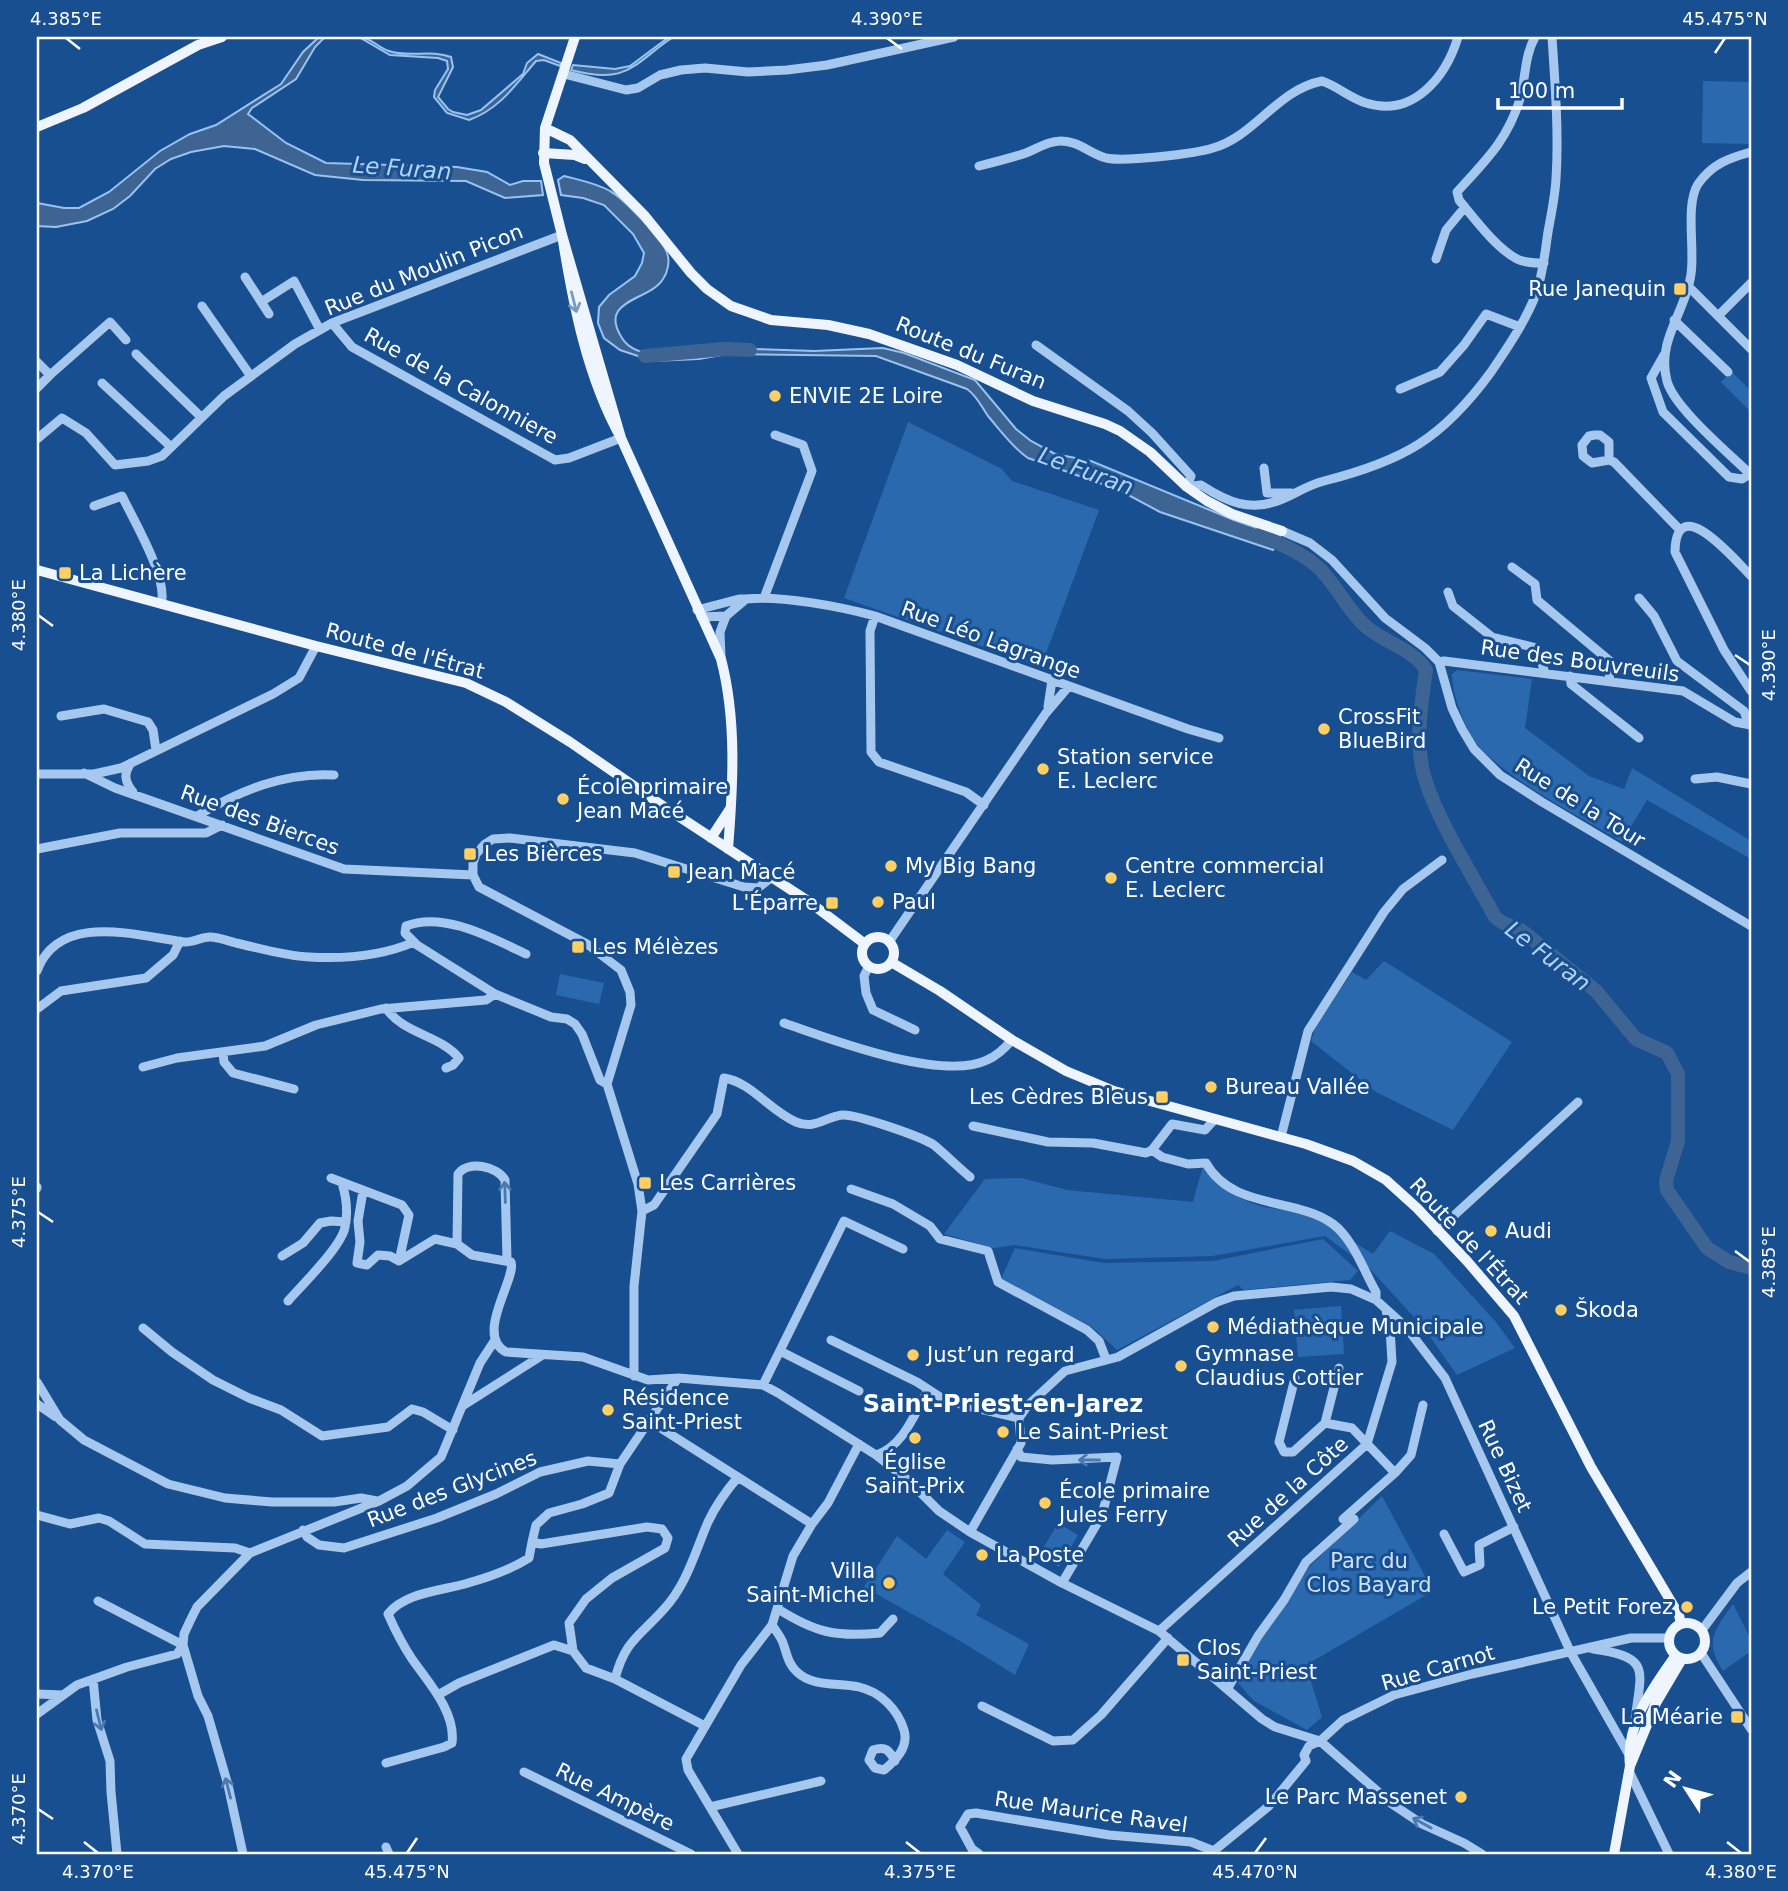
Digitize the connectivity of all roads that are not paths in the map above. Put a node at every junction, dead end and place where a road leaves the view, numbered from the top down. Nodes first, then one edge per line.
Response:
1 (222, 37) edge
2 (575, 37) edge
3 (954, 37) edge
4 (1458, 37) edge
5 (1535, 37) edge
6 (1552, 37) edge
7 (564, 74) junction
8 (37, 127) edge
9 (545, 128) junction
10 (1751, 152) edge
11 (543, 153) junction
12 (591, 162) junction
13 (979, 166) dead end
14 (1465, 207) junction
15 (562, 235) junction
16 (1436, 259) dead end
17 (1544, 263) junction
18 (245, 277) dead end
19 (1751, 283) edge
20 (1689, 286) junction
21 (261, 302) junction
22 (202, 306) dead end
23 (269, 314) dead end
24 (1718, 316) junction
25 (1674, 320) junction
26 (332, 323) junction
27 (1520, 327) junction
28 (320, 330) junction
29 (126, 340) dead end
30 (1036, 345) dead end
31 (1751, 349) edge
32 (136, 354) dead end
33 (1664, 355) junction
34 (37, 362) edge
35 (1728, 372) dead end
36 (50, 375) junction
37 (250, 375) junction
38 (102, 383) dead end
39 (37, 388) edge
40 (1400, 390) dead end
41 (201, 417) junction
42 (775, 435) dead end
43 (621, 438) junction
44 (37, 439) edge
45 (170, 446) junction
46 (1609, 460) dead end
47 (1265, 468) dead end
48 (1750, 474) edge
49 (1187, 487) junction
50 (1293, 493) junction
51 (94, 506) dead end
52 (1680, 530) junction
53 (1282, 531) joint
54 (1512, 566) dead end
55 (37, 570) edge
56 (1751, 576) edge
57 (1448, 592) dead end
58 (764, 598) junction
59 (1639, 598) dead end
60 (746, 599) junction
61 (161, 604) junction
62 (699, 613) junction
63 (726, 616) junction
64 (875, 616) junction
65 (316, 646) junction
66 (721, 659) junction
67 (1438, 663) junction
68 (1545, 673) junction
69 (1570, 676) junction
70 (1052, 680) junction
71 (1609, 681) junction
72 (1069, 686) junction
73 (1751, 691) edge
74 (1046, 713) junction
75 (61, 716) dead end
76 (1750, 725) edge
77 (1219, 738) dead end
78 (1639, 738) dead end
79 (156, 750) junction
80 (132, 762) junction
81 (114, 770) junction
82 (84, 773) junction
83 (37, 774) edge
84 (334, 775) dead end
85 (1695, 779) dead end
86 (1751, 784) edge
87 (118, 789) junction
88 (133, 792) junction
89 (984, 804) junction
90 (731, 807) junction
91 (197, 816) junction
92 (222, 825) junction
93 (711, 838) junction
94 (37, 849) edge
95 (727, 849) junction
96 (1442, 860) dead end
97 (473, 875) junction
98 (771, 878) junction
99 (1751, 926) edge
100 (180, 941) junction
101 (414, 942) junction
102 (889, 942) junction
103 (865, 944) junction
104 (527, 954) dead end
105 (891, 962) junction
106 (869, 966) junction
107 (37, 971) edge
108 (495, 994) junction
109 (386, 1008) junction
110 (37, 1009) edge
111 (784, 1023) dead end
112 (915, 1030) dead end
113 (1012, 1040) junction
114 (223, 1053) junction
115 (143, 1067) dead end
116 (446, 1068) dead end
117 (607, 1084) junction
118 (294, 1089) dead end
119 (1578, 1102) dead end
120 (1215, 1119) junction
121 (973, 1126) dead end
122 (1281, 1136) junction
123 (1153, 1150) junction
124 (970, 1177) dead end
125 (331, 1178) dead end
126 (342, 1183) junction
127 (851, 1189) dead end
128 (363, 1191) junction
129 (642, 1211) junction
130 (346, 1220) junction
131 (358, 1227) junction
132 (1437, 1231) junction
133 (457, 1244) junction
134 (903, 1249) dead end
135 (282, 1256) dead end
136 (507, 1260) junction
137 (399, 1261) junction
138 (1376, 1300) junction
139 (288, 1301) dead end
140 (1385, 1308) junction
141 (143, 1328) dead end
142 (495, 1340) junction
143 (831, 1340) dead end
144 (780, 1351) junction
145 (541, 1356) junction
146 (1106, 1359) junction
147 (1339, 1368) dead end
148 (634, 1376) junction
149 (1295, 1377) dead end
150 (678, 1378) junction
151 (37, 1382) edge
152 (763, 1385) junction
153 (929, 1390) junction
154 (859, 1391) dead end
155 (37, 1404) edge
156 (464, 1405) junction
157 (1423, 1405) dead end
158 (1019, 1418) junction
159 (60, 1420) junction
160 (648, 1420) junction
161 (1325, 1423) junction
162 (453, 1430) junction
163 (859, 1444) junction
164 (1367, 1444) junction
165 (1017, 1450) junction
166 (876, 1455) junction
167 (620, 1464) junction
168 (1395, 1473) junction
169 (737, 1477) junction
170 (379, 1501) junction
171 (334, 1502) junction
172 (343, 1514) junction
173 (37, 1515) edge
174 (1343, 1519) dead end
175 (1354, 1519) dead end
176 (812, 1524) junction
177 (1514, 1527) junction
178 (303, 1530) junction
179 (970, 1532) junction
180 (1444, 1534) dead end
181 (532, 1542) junction
182 (250, 1553) junction
183 (1751, 1572) edge
184 (1062, 1583) junction
185 (98, 1601) dead end
186 (778, 1609) junction
187 (893, 1619) dead end
188 (1681, 1624) junction
189 (772, 1625) junction
190 (1702, 1630) junction
191 (1159, 1631) junction
192 (1168, 1638) junction
193 (1669, 1638) junction
194 (183, 1645) junction
195 (1587, 1649) junction
196 (573, 1651) junction
197 (1571, 1653) junction
198 (1701, 1653) junction
199 (1679, 1657) junction
200 (93, 1679) junction
201 (615, 1679) junction
202 (1228, 1688) junction
203 (37, 1694) edge
204 (63, 1695) junction
205 (438, 1695) junction
206 (982, 1706) dead end
207 (37, 1714) edge
208 (1634, 1725) junction
209 (705, 1726) junction
210 (1751, 1730) edge
211 (1320, 1741) junction
212 (1629, 1753) junction
213 (895, 1761) dead end
214 (386, 1763) dead end
215 (1629, 1769) junction
216 (524, 1772) dead end
217 (821, 1781) dead end
218 (710, 1807) junction
219 (1212, 1853) edge
220 (117, 1854) edge
221 (243, 1854) edge
222 (691, 1854) edge
223 (738, 1854) edge
224 (979, 1854) edge
225 (1482, 1854) edge
226 (1614, 1854) edge
227 (1669, 1854) edge

1 - 8 main road
2 - 7 main road
3 - 7 street
4 - 13 street
5 - 14 street
6 - 17 street
7 - 9 main road
9 - 11 main road
9 - 12 main road, Route du Furan
10 - 20 street
11 - 12 main road
11 - 15 main road
12 - 49 main road, Route du Furan
14 - 16 street
14 - 17 street
15 - 26 street, Rue du Moulin Picon
15 - 43 main road
17 - 27 street
18 - 21 street
19 - 24 street
20 - 24 street
20 - 25 street
21 - 23 street
21 - 28 street
22 - 37 street
24 - 31 street
25 - 33 street
25 - 35 street
26 - 28 street, Rue du Moulin Picon
26 - 43 street, Rue de la Calonniere
27 - 40 street
27 - 50 street
28 - 37 street, Rue du Moulin Picon
29 - 36 street
30 - 49 street
32 - 41 street
33 - 48 street
33 - 48 street
34 - 36 street
36 - 39 street
37 - 41 street, Rue du Moulin Picon
38 - 45 street
41 - 45 street, Rue du Moulin Picon
42 - 58 street
43 - 62 main road
44 - 45 street, Rue du Moulin Picon
46 - 52 street
47 - 50 street
49 - 50 street
49 - 53 main road, Route du Furan
51 - 61 street
52 - 56 street
52 - 73 street
53 - 67 street, Rue de la Tour
54 - 71 street
55 - 61 main road, Route de l'Étrat
57 - 68 street
58 - 60 street, Rue Léo Lagrange
58 - 64 street, Rue Léo Lagrange
59 - 76 street
60 - 62 street, Rue Léo Lagrange
60 - 63 street
61 - 65 main road, Route de l'Étrat
62 - 63 street
62 - 66 main road
63 - 66 street
64 - 70 street, Rue Léo Lagrange
64 - 89 street
65 - 79 street, Rue des Bierces
65 - 93 main road, Route de l'Étrat
66 - 90 main road
67 - 68 street, Rue des Bouvreuils
67 - 99 street, Rue de la Tour
68 - 69 street, Rue des Bouvreuils
69 - 71 street, Rue des Bouvreuils
69 - 78 street
70 - 72 street, Rue Léo Lagrange
70 - 74 street
71 - 76 street, Rue des Bouvreuils
72 - 74 street
72 - 77 street, Rue Léo Lagrange
74 - 89 street
75 - 79 street
79 - 80 street, Rue des Bierces
80 - 81 street, Rue des Bierces
80 - 88 street
81 - 82 street, Rue des Bierces
81 - 87 street
82 - 83 street, Rue des Bierces
82 - 87 street, Rue des Bierces
84 - 91 street
85 - 86 street
87 - 88 street, Rue des Bierces
88 - 91 street, Rue des Bierces
89 - 102 street
90 - 93 main road
90 - 95 main road
91 - 92 street, Rue des Bierces
92 - 94 street
92 - 97 street, Rue des Bierces
93 - 95 main road, Route de l'Étrat
95 - 98 main road, Route de l'Étrat
96 - 122 street
97 - 98 street
97 - 117 street
98 - 103 main road, Route de l'Étrat
100 - 101 street
100 - 107 street
100 - 110 street
101 - 104 street
101 - 108 street
102 - 103 main road
102 - 105 main road
103 - 106 main road
105 - 106 main road
105 - 113 main road, Route de l'Étrat
106 - 112 street
108 - 109 street
108 - 117 street
109 - 114 street
109 - 116 street
111 - 113 street
113 - 120 main road, Route de l'Étrat
114 - 115 street
114 - 118 street
117 - 129 street
119 - 132 street
120 - 122 main road, Route de l'Étrat
120 - 123 street
121 - 123 street
122 - 132 main road, Route de l'Étrat
123 - 138 street
124 - 129 street
125 - 126 street
126 - 128 street
126 - 130 street
127 - 146 street
128 - 131 street
128 - 137 street
129 - 148 street
130 - 131 street
130 - 135 street
130 - 139 street
131 - 137 street
132 - 188 main road, Route de l'Étrat
133 - 136 street
136 -> 133 street
133 - 137 street
134 - 144 street
136 - 142 street
138 - 140 street, Rue Bizet
138 - 146 street
140 - 164 street, Rue de la Côte
140 - 177 street, Rue Bizet
141 - 162 street
142 - 145 street
142 - 156 street
143 - 153 street
144 - 152 street
144 - 154 street
145 - 148 street
145 - 156 street
146 - 158 street
147 - 161 street
148 - 150 street
149 - 161 street
150 - 152 street
150 - 160 street
151 - 159 street
152 - 163 street
153 - 158 street
153 - 166 street
155 - 159 street
156 - 162 street
157 - 168 street
158 - 165 street
159 - 171 street
160 - 167 street
160 - 169 street
161 - 164 street
162 - 170 street
163 - 166 street
163 - 176 street
164 - 168 street
164 - 191 street, Rue de la Côte
165 - 179 street
184 -> 165 street
166 - 179 street
167 - 178 street, Rue des Glycines
167 - 181 street
168 - 174 street
169 - 176 street
169 - 201 street
170 - 171 street
170 - 172 street
171 - 172 street
172 - 178 street
173 - 182 street
175 - 202 street
176 - 186 street
177 - 180 street
177 - 197 street, Rue Bizet
178 - 182 street
179 - 184 street
181 - 196 street
181 - 205 street
182 - 194 street
183 - 190 street
184 - 191 street
185 - 194 street
186 - 187 street
186 - 189 street
188 - 190 main road
188 - 193 main road
189 - 209 street
189 - 213 street
190 - 198 main road
191 - 192 street
192 - 202 street
192 - 206 street
193 - 195 street, Rue Carnot
193 - 199 main road
194 - 200 street
221 -> 194 street
195 - 197 street, Rue Carnot
195 - 208 street
196 - 201 street
196 - 205 street
197 - 211 street, Rue Carnot
197 - 212 street, Rue Bizet
198 - 199 main road
198 - 210 street
199 - 208 main road
199 - 215 main road
200 - 204 street
200 -> 220 street
201 - 209 street
202 - 211 street
203 - 204 street
204 - 207 street
205 - 214 street
208 - 212 main road
209 - 218 street
211 - 219 street, Rue Carnot
225 -> 211 street
212 - 215 main road
215 - 226 main road
215 - 227 street
216 - 222 street, Rue Ampère
217 - 218 street
218 - 223 street
219 - 224 street, Rue Maurice Ravel

